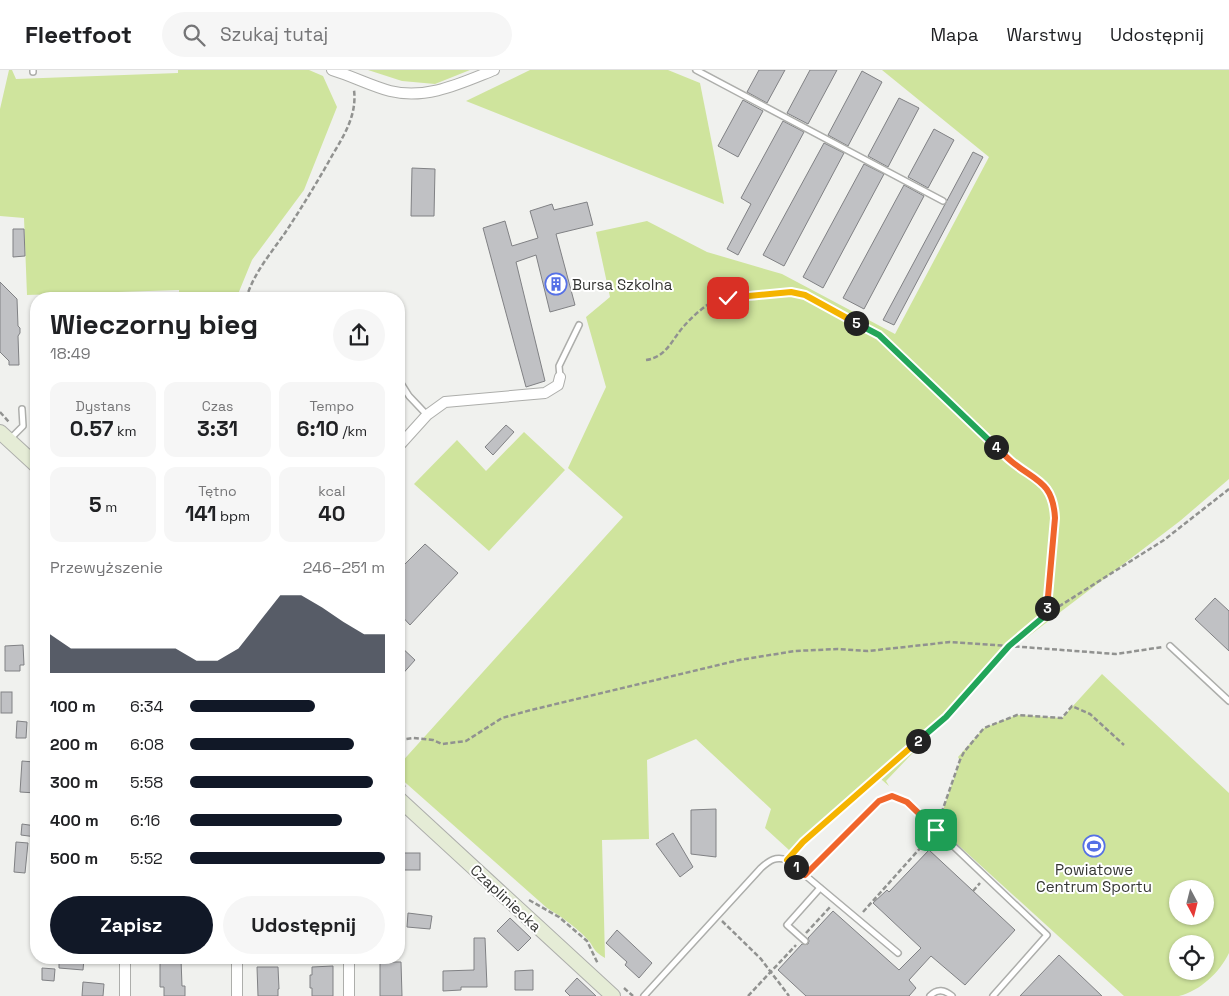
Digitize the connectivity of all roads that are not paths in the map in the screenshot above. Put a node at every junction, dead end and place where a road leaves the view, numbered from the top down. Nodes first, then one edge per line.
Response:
1 (332, 70) edge
2 (494, 70) edge
3 (696, 70) edge
4 (944, 201) dead end
5 (580, 325) dead end
6 (560, 377) joint
7 (405, 390) edge
8 (22, 409) dead end
9 (427, 415) junction
10 (5, 436) edge
11 (405, 439) edge
12 (30, 459) edge
13 (1170, 646) road end
14 (1229, 701) edge
15 (405, 796) edge
16 (805, 875) junction
17 (820, 888) junction
18 (803, 940) road end
19 (898, 953) dead end
20 (125, 964) edge
21 (236, 964) edge
22 (348, 964) edge
23 (616, 990) edge
24 (125, 996) edge
25 (237, 996) edge
26 (349, 996) edge
27 (644, 996) edge
28 (930, 996) edge
29 (952, 996) edge
30 (993, 996) edge

1 - 2 street
3 - 4 lane
5 - 6 lane
6 - 9 street
7 - 9 lane
8 - 10 lane
9 - 11 street
10 - 12 main road
13 - 14 lane
15 - 23 main road, Czapliniecka
16 - 17 lane
16 - 27 lane
16 - 30 lane
17 - 18 lane
17 - 19 lane
20 - 24 street
21 - 25 street
22 - 26 street
28 - 29 lane

